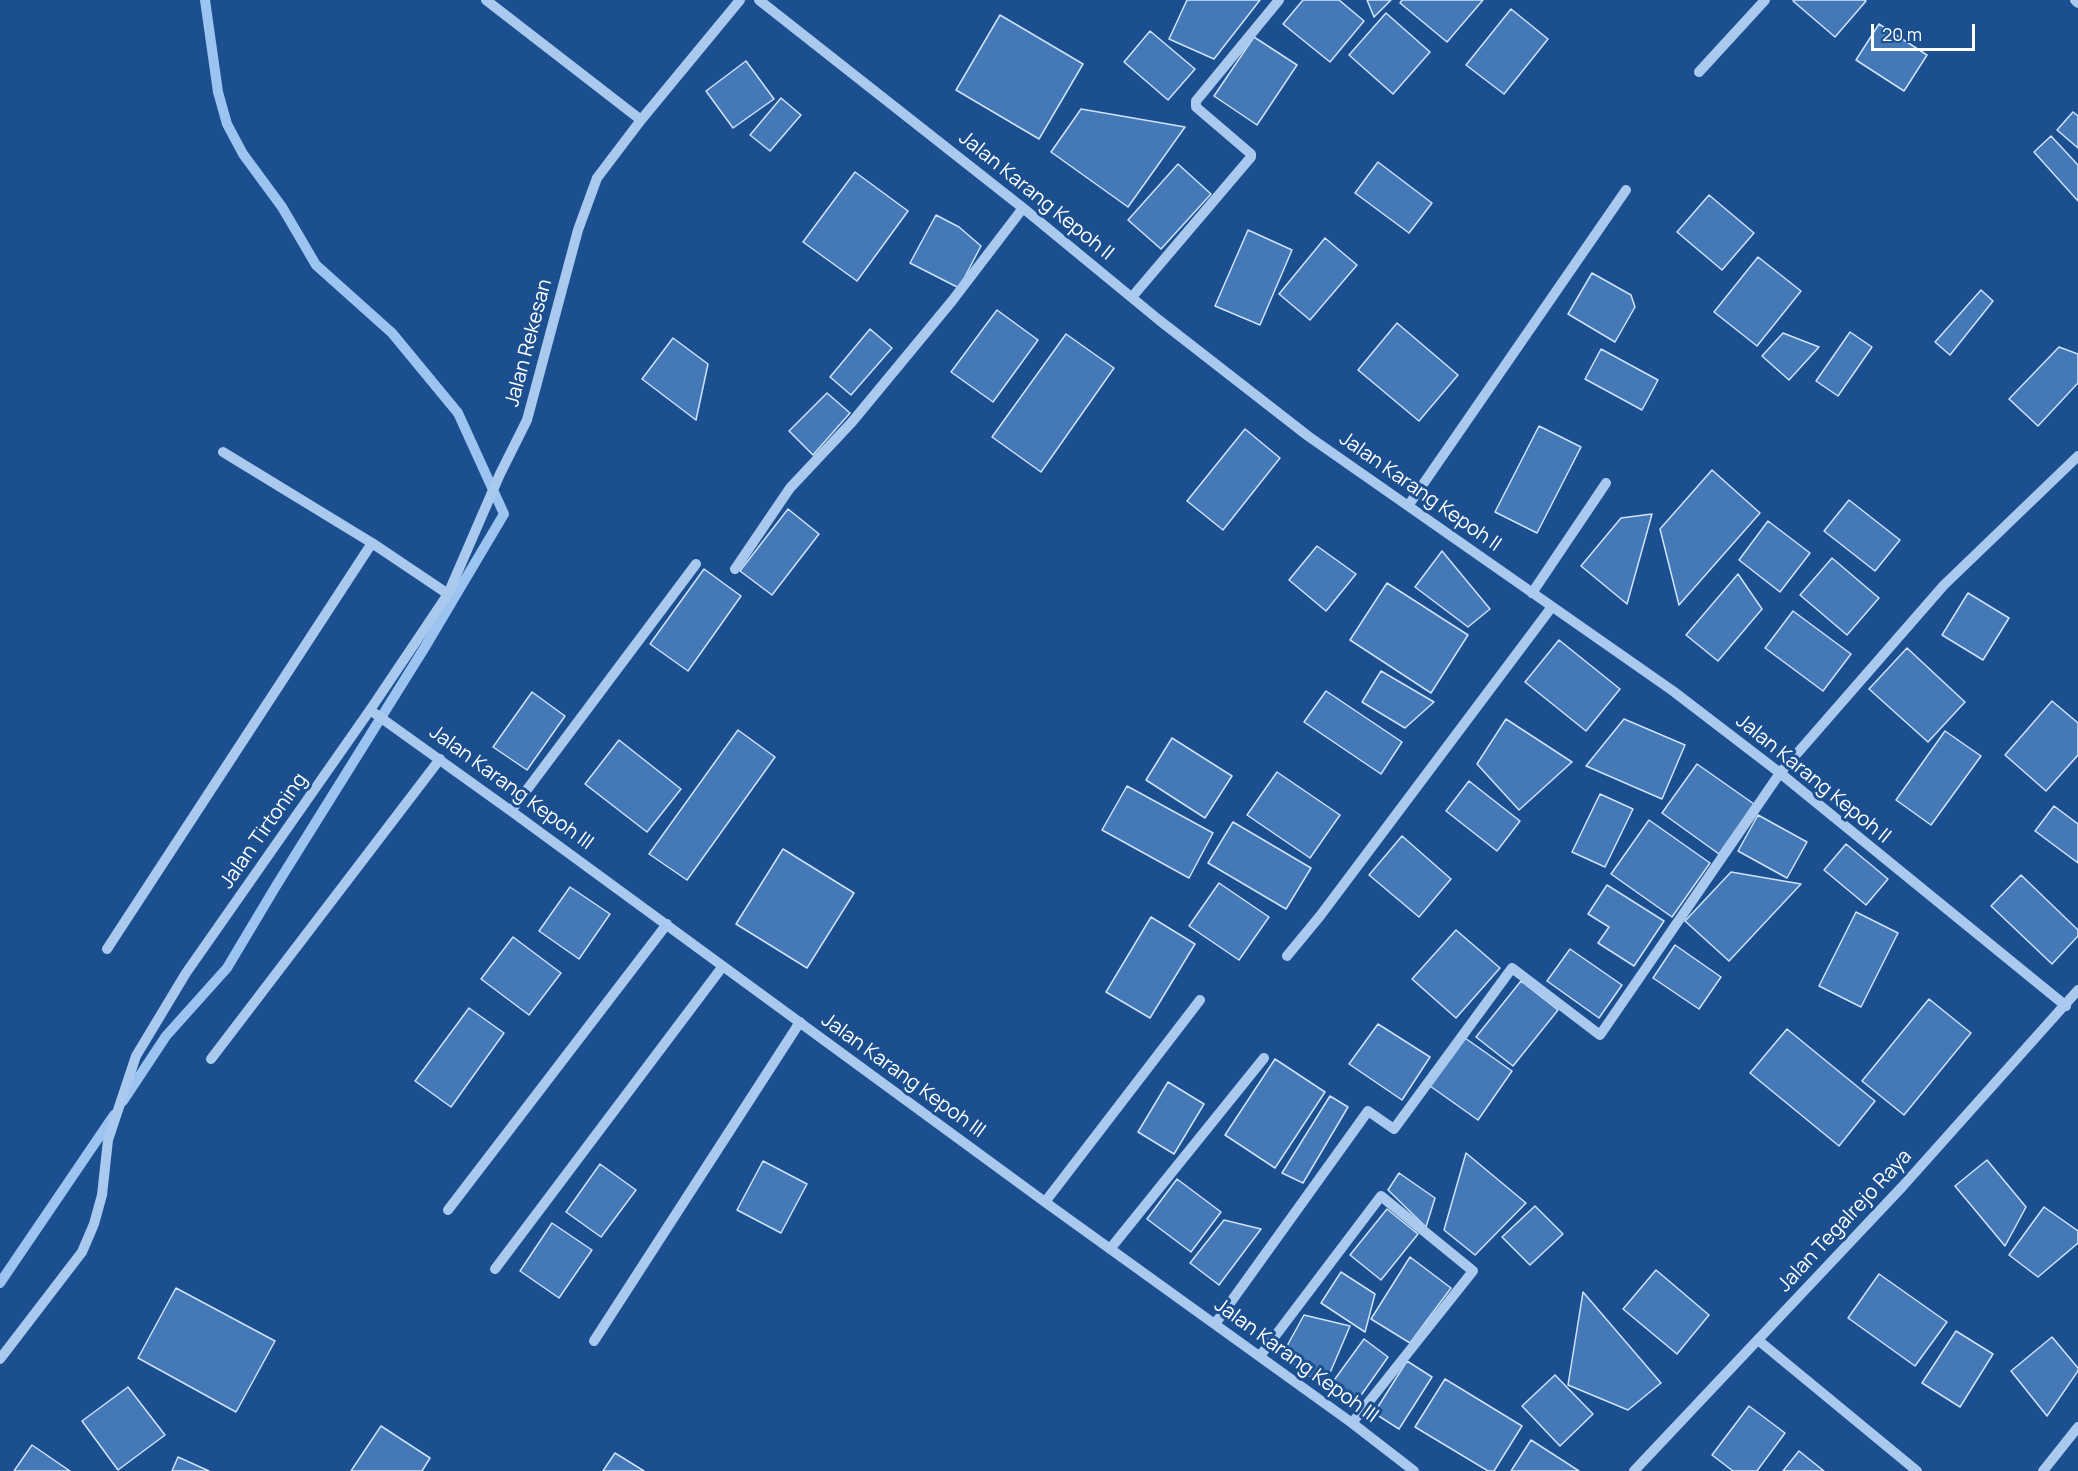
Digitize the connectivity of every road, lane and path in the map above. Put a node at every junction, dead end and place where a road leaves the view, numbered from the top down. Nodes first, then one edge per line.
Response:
1 (486, 0) edge
2 (740, 0) edge
3 (759, 0) edge
4 (1280, 0) edge
5 (1765, 0) edge
6 (1699, 72) dead end
7 (641, 120) junction
8 (1626, 190) dead end
9 (1023, 208) junction
10 (1132, 297) junction
11 (223, 452) dead end
12 (2078, 456) edge
13 (1606, 483) dead end
14 (1408, 506) junction
15 (372, 543) junction
16 (696, 564) dead end
17 (735, 568) dead end
18 (1532, 593) junction
19 (448, 594) junction
20 (1551, 608) junction
21 (374, 712) junction
22 (440, 759) junction
23 (1780, 773) junction
24 (512, 811) junction
25 (667, 924) junction
26 (107, 950) dead end
27 (1287, 956) dead end
28 (723, 966) junction
29 (2078, 990) edge
30 (1200, 1000) dead end
31 (2066, 1006) junction
32 (800, 1022) junction
33 (1264, 1058) dead end
34 (211, 1059) dead end
35 (1045, 1202) junction
36 (448, 1210) dead end
37 (1110, 1249) junction
38 (495, 1269) dead end
39 (1215, 1324) junction
40 (1758, 1340) junction
41 (594, 1341) dead end
42 (1260, 1356) junction
43 (0, 1359) edge
44 (1352, 1423) junction
45 (2078, 1427) edge
46 (1414, 1471) edge
47 (1634, 1471) edge
48 (1917, 1471) edge
49 (2043, 1471) edge

1 - 7 street
2 - 7 street, Jalan Rekesan
3 - 9 street, Jalan Karang Kepoh II
4 - 10 street
5 - 6 street
7 - 19 street, Jalan Rekesan
8 - 14 street
9 - 10 street, Jalan Karang Kepoh II
9 - 17 street
10 - 14 street, Jalan Karang Kepoh II
11 - 15 street
12 - 23 street
13 - 18 street
14 - 18 street, Jalan Karang Kepoh II
15 - 19 street
15 - 26 street
16 - 24 street
18 - 20 street, Jalan Karang Kepoh II
19 - 21 street, Jalan Rekesan
20 - 23 street, Jalan Karang Kepoh II
20 - 27 street
21 - 22 street, Jalan Karang Kepoh III
21 - 43 street, Jalan Tirtoning
22 - 24 street, Jalan Karang Kepoh III
22 - 34 street
23 - 31 street, Jalan Karang Kepoh II
23 - 39 street
24 - 25 street, Jalan Karang Kepoh III
25 - 28 street, Jalan Karang Kepoh III
25 - 36 street
28 - 32 street, Jalan Karang Kepoh III
28 - 38 street
29 - 31 street, Jalan Tegalrejo Raya
30 - 35 street
31 - 40 street, Jalan Tegalrejo Raya
32 - 35 street, Jalan Karang Kepoh III
32 - 41 street
33 - 37 street
35 - 37 street, Jalan Karang Kepoh III
37 - 39 street, Jalan Karang Kepoh III
39 - 42 street, Jalan Karang Kepoh III
40 - 47 street, Jalan Tegalrejo Raya
40 - 48 street
42 - 44 street, Jalan Karang Kepoh III
42 - 44 street
44 - 46 street, Jalan Karang Kepoh III
45 - 49 street

